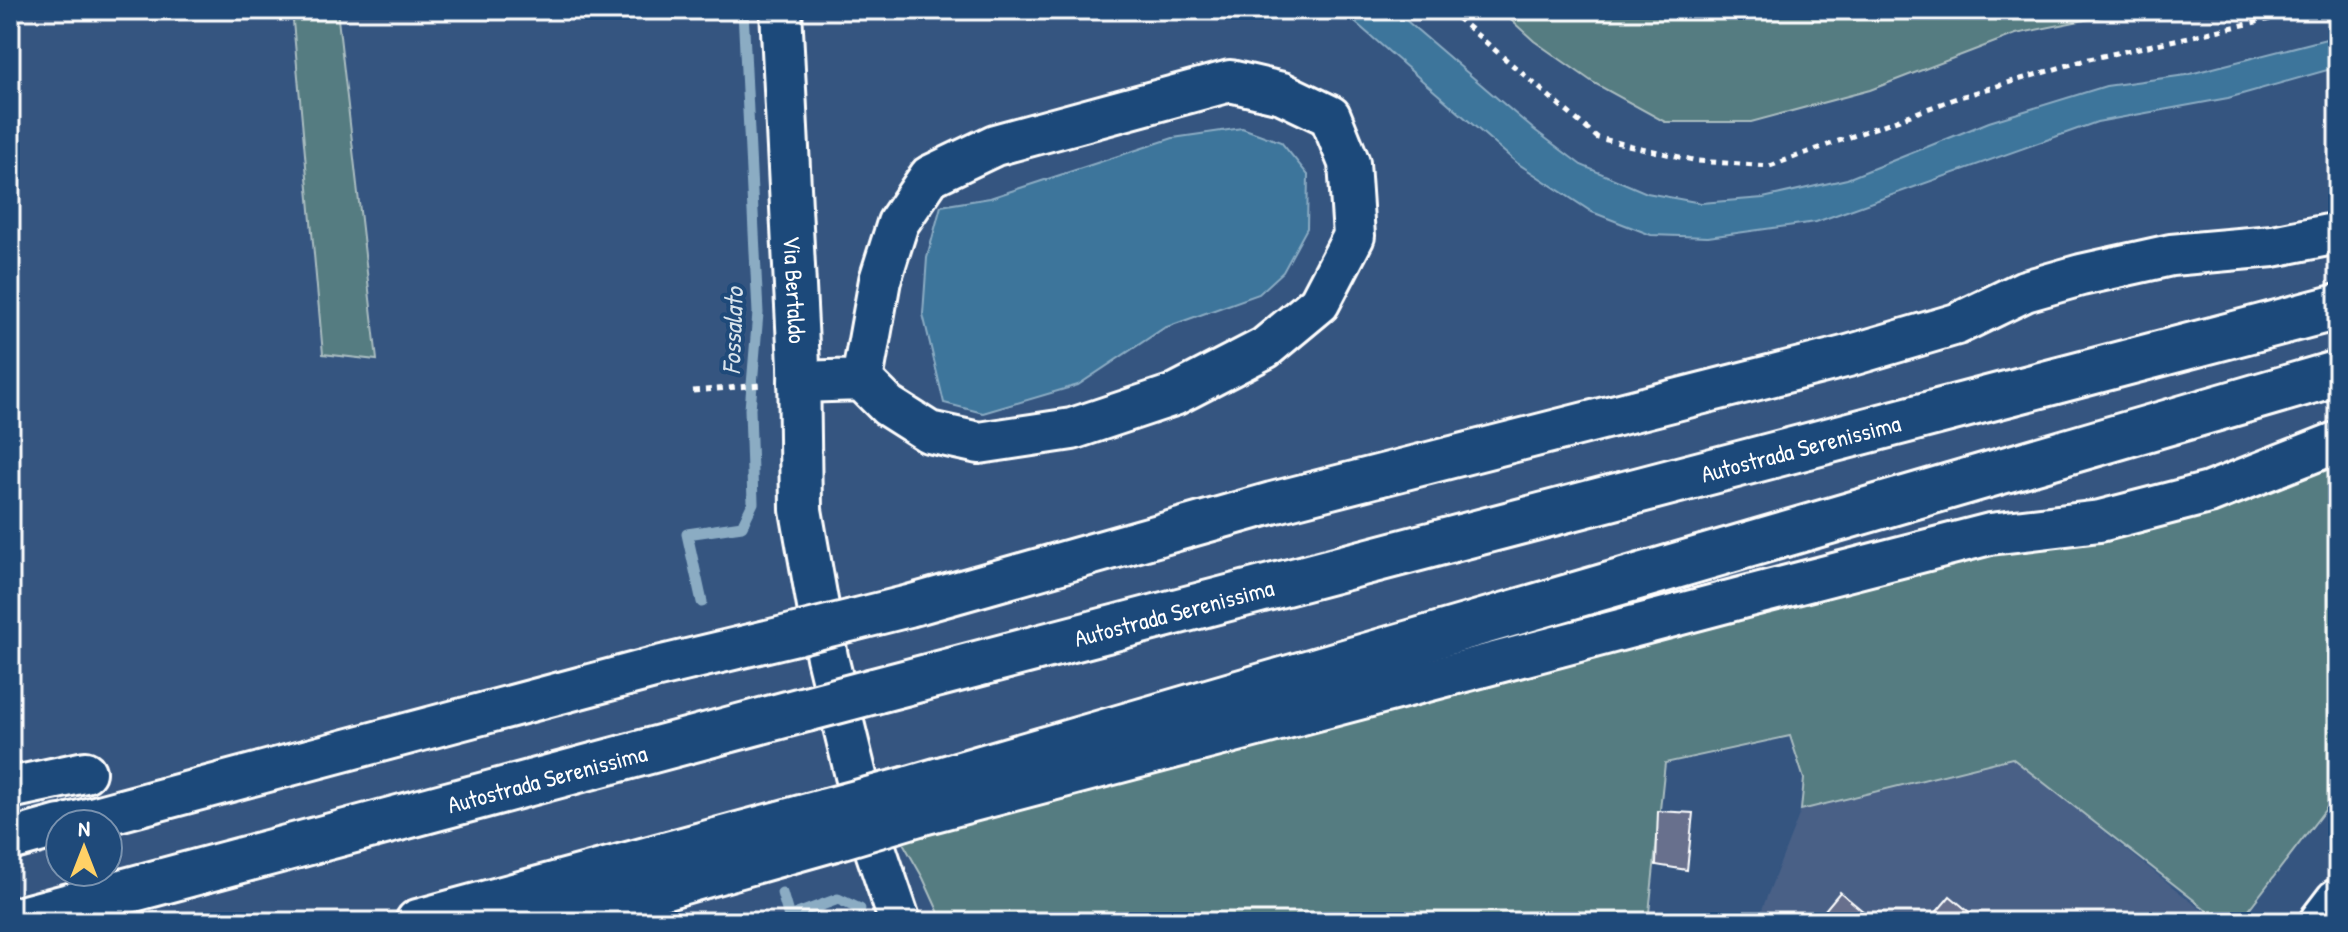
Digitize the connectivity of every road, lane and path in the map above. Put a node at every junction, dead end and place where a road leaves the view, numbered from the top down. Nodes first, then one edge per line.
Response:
1 (781, 10) edge
2 (1448, 10) edge
3 (2311, 10) edge
4 (2338, 233) edge
5 (2338, 307) edge
6 (2338, 373) edge
7 (862, 380) junction
8 (783, 383) junction
9 (693, 391) dead end
10 (2338, 442) edge
11 (85, 772) dead end
12 (10, 788) edge
13 (914, 802) junction
14 (124, 809) edge
15 (831, 826) junction
16 (44, 830) edge
17 (10, 840) edge
18 (2338, 901) edge
19 (10, 922) edge
20 (418, 922) edge
21 (546, 922) edge
22 (900, 922) edge
23 (2322, 922) edge

1 - 8 street, Via Bertaldo
2 - 3 path
4 - 14 street, bridge
5 - 19 main road, Autostrada Serenissima, bridge
6 - 13 main road
7 - 7 street
7 - 8 street
8 - 9 path
8 - 22 street, Via Bertaldo
10 - 13 street
11 - 12 street
13 - 15 main road, bridge
15 - 20 main road
15 - 21 street
16 - 17 street
18 - 23 main road

